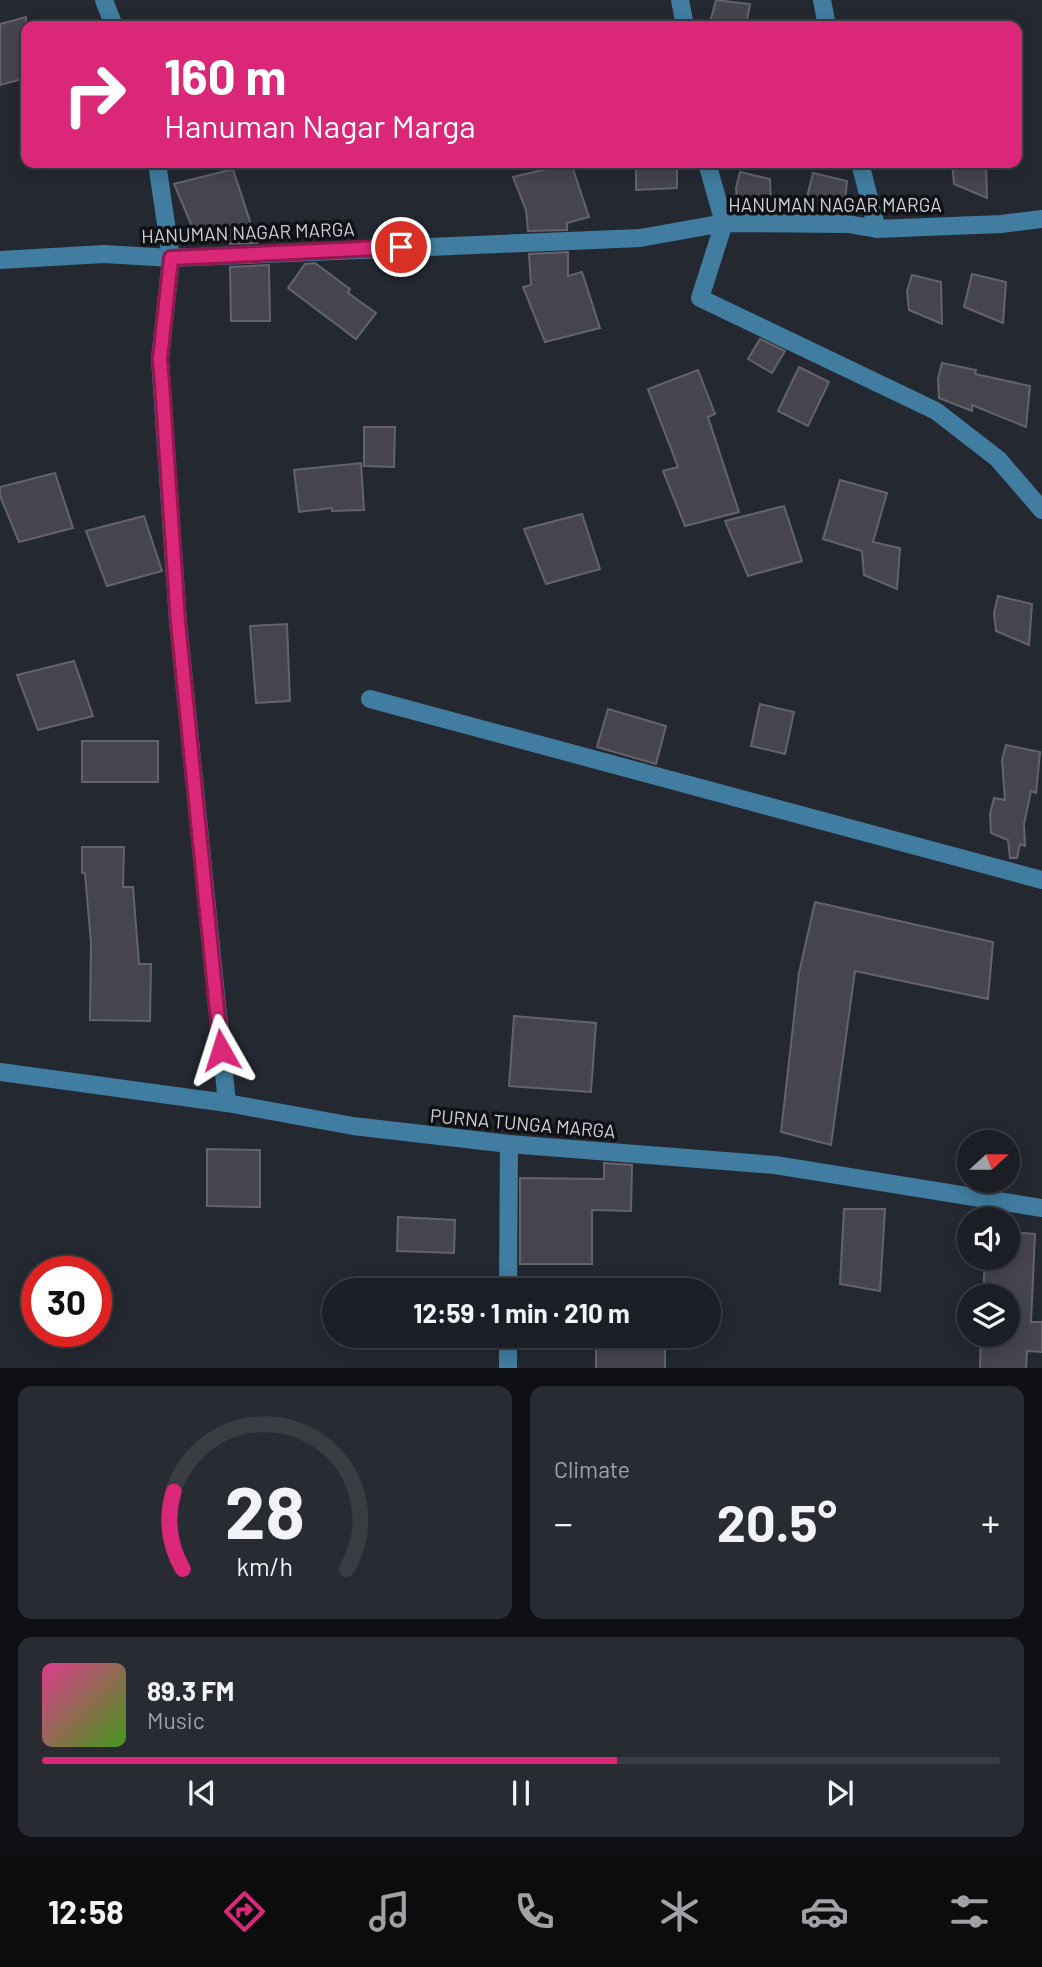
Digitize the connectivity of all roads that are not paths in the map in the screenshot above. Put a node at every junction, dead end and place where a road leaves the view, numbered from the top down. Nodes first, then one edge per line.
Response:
1 (104, 0) edge
2 (680, 0) edge
3 (822, 0) edge
4 (112, 21) edge
5 (684, 21) edge
6 (826, 21) edge
7 (159, 168) edge
8 (708, 168) edge
9 (861, 168) edge
10 (1042, 219) edge
11 (724, 223) junction
12 (877, 229) junction
13 (171, 258) junction
14 (0, 260) edge
15 (1042, 510) edge
16 (370, 699) dead end
17 (1042, 880) edge
18 (0, 1072) edge
19 (227, 1103) junction
20 (509, 1144) junction
21 (1042, 1208) edge
22 (508, 1278) edge
23 (508, 1348) edge
24 (508, 1368) edge

1 - 4 street
2 - 5 street
3 - 6 street
7 - 13 street
8 - 11 street
9 - 12 street
10 - 12 street, HANUMAN NAGAR MARGA
11 - 12 street, HANUMAN NAGAR MARGA
11 - 13 street, HANUMAN NAGAR MARGA
11 - 15 street
13 - 14 street, HANUMAN NAGAR MARGA
13 - 19 street
16 - 17 street
18 - 19 street, PURNA TUNGA MARGA
19 - 20 street, PURNA TUNGA MARGA
20 - 21 street, PURNA TUNGA MARGA
20 - 22 street
23 - 24 street

